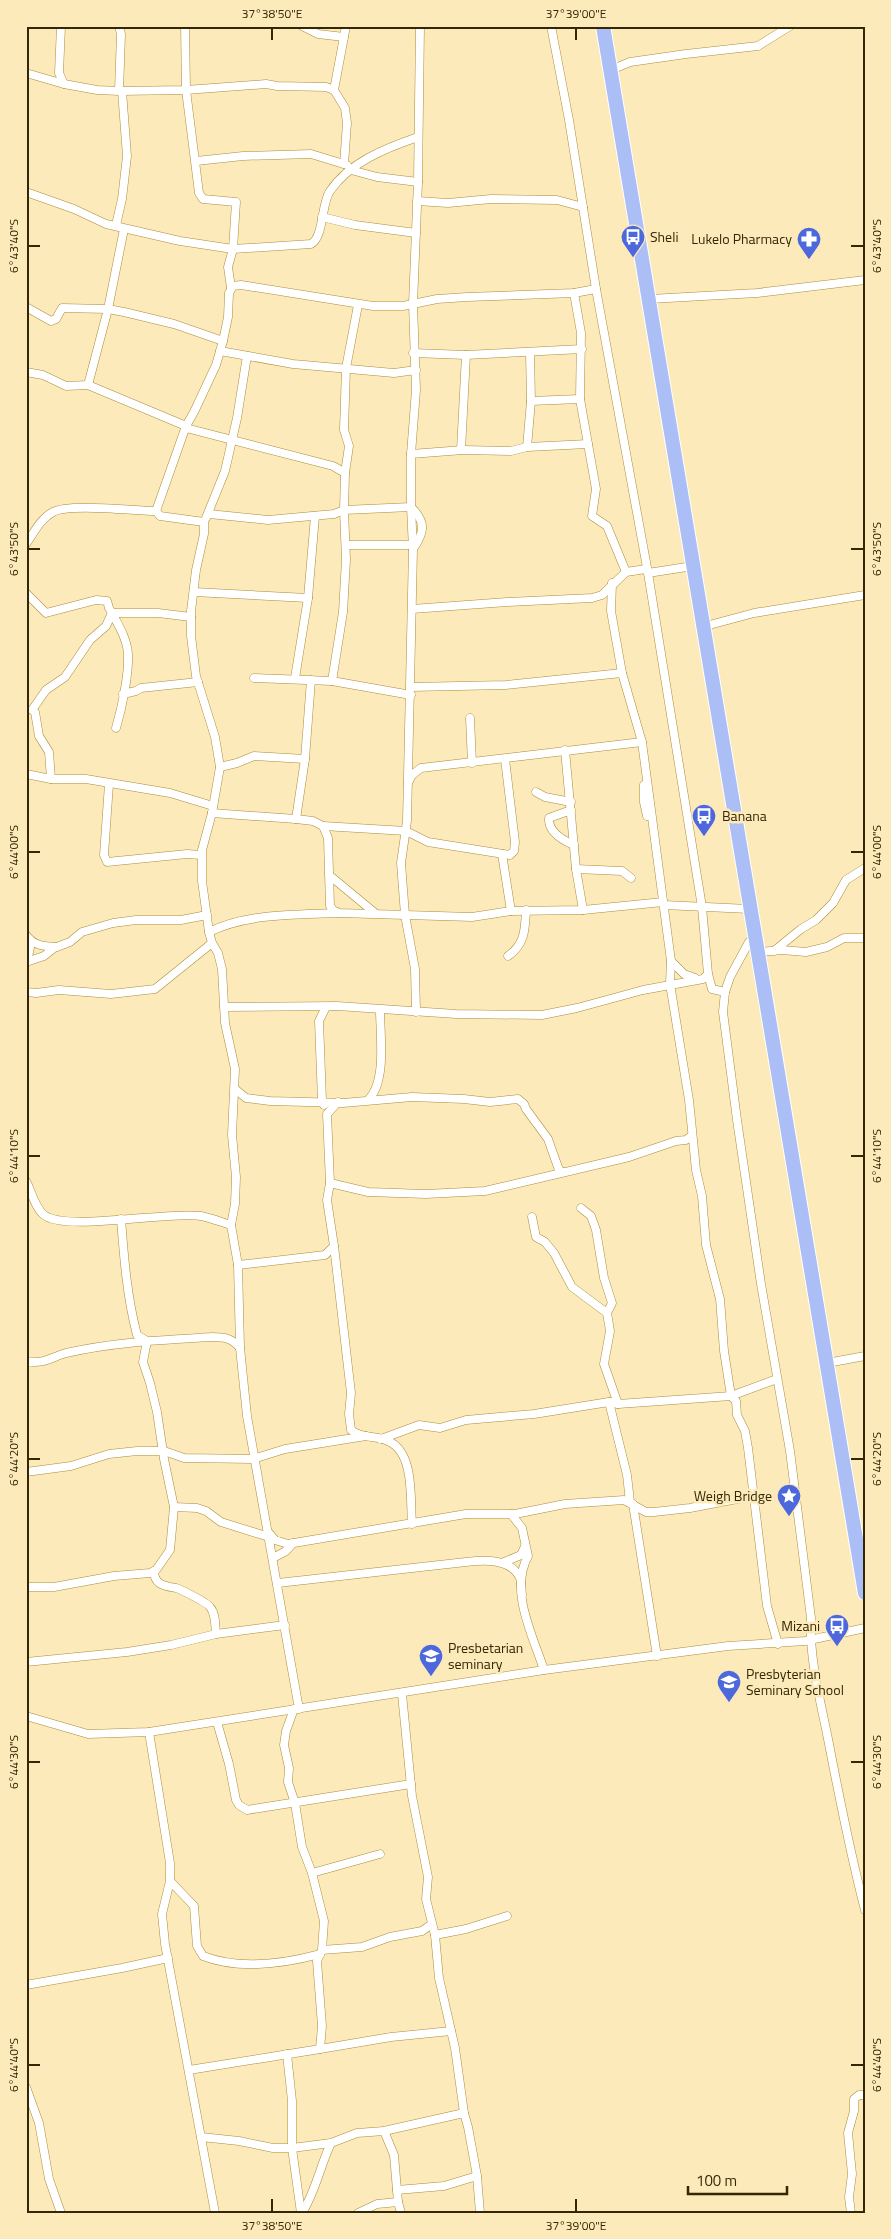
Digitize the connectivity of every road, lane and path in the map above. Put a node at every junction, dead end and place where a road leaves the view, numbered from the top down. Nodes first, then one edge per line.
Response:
1 (61, 26) edge
2 (119, 26) edge
3 (185, 26) edge
4 (302, 26) edge
5 (346, 26) edge
6 (420, 26) edge
7 (551, 26) edge
8 (603, 26) edge
9 (790, 26) edge
10 (344, 38) junction
11 (618, 67) dead end
12 (26, 73) edge
13 (64, 84) junction
14 (186, 90) junction
15 (334, 90) junction
16 (120, 91) junction
17 (418, 137) junction
18 (196, 161) junction
19 (344, 164) junction
20 (352, 168) junction
21 (418, 182) junction
22 (26, 192) edge
23 (417, 201) junction
24 (583, 207) junction
25 (322, 217) junction
26 (120, 227) junction
27 (416, 233) junction
28 (233, 249) junction
29 (865, 280) edge
30 (231, 288) junction
31 (596, 289) junction
32 (574, 292) junction
33 (650, 300) junction
34 (413, 304) junction
35 (358, 305) junction
36 (26, 307) edge
37 (108, 309) junction
38 (223, 341) junction
39 (582, 349) junction
40 (220, 351) junction
41 (413, 353) junction
42 (530, 353) junction
43 (466, 355) junction
44 (247, 356) junction
45 (346, 368) junction
46 (416, 370) junction
47 (26, 372) edge
48 (88, 385) junction
49 (580, 399) junction
50 (531, 401) junction
51 (186, 427) junction
52 (232, 438) junction
53 (588, 444) junction
54 (526, 447) junction
55 (461, 450) junction
56 (411, 454) junction
57 (345, 473) junction
58 (411, 507) junction
59 (344, 510) junction
60 (156, 511) junction
61 (209, 514) junction
62 (315, 516) junction
63 (204, 522) junction
64 (26, 544) edge
65 (346, 545) junction
66 (412, 547) junction
67 (693, 566) junction
68 (647, 571) junction
69 (626, 572) junction
70 (612, 583) junction
71 (194, 592) junction
72 (26, 593) edge
73 (865, 595) edge
74 (308, 598) junction
75 (412, 609) junction
76 (112, 613) junction
77 (191, 617) junction
78 (702, 627) junction
79 (622, 673) junction
80 (254, 678) dead end
81 (295, 678) junction
82 (310, 680) junction
83 (332, 681) junction
84 (198, 682) junction
85 (411, 691) junction
86 (123, 694) junction
87 (29, 710) edge
88 (470, 718) dead end
89 (116, 728) dead end
90 (642, 742) junction
91 (565, 750) junction
92 (305, 759) junction
93 (506, 759) junction
94 (407, 760) junction
95 (472, 762) junction
96 (220, 767) junction
97 (421, 768) junction
98 (26, 774) edge
99 (51, 779) junction
100 (408, 783) junction
101 (109, 784) junction
102 (536, 792) dead end
103 (571, 806) junction
104 (212, 809) junction
105 (296, 819) junction
106 (322, 826) junction
107 (406, 831) junction
108 (574, 845) junction
109 (201, 854) junction
110 (502, 854) junction
111 (576, 868) junction
112 (865, 868) edge
113 (329, 875) junction
114 (631, 878) dead end
115 (664, 904) junction
116 (702, 907) junction
117 (749, 909) junction
118 (526, 910) junction
119 (583, 910) junction
120 (511, 911) junction
121 (339, 913) junction
122 (377, 914) junction
123 (406, 916) junction
124 (207, 917) junction
125 (229, 924) junction
126 (210, 932) junction
127 (26, 935) edge
128 (755, 937) junction
129 (865, 938) edge
130 (32, 942) junction
131 (212, 943) junction
132 (56, 947) junction
133 (774, 951) junction
134 (758, 952) junction
135 (508, 956) dead end
136 (671, 960) junction
137 (26, 962) edge
138 (708, 974) junction
139 (697, 978) junction
140 (670, 984) junction
141 (26, 992) edge
142 (725, 992) junction
143 (326, 1006) junction
144 (224, 1007) junction
145 (380, 1010) junction
146 (416, 1012) junction
147 (235, 1090) junction
148 (368, 1100) junction
149 (322, 1101) junction
150 (338, 1102) junction
151 (327, 1114) junction
152 (691, 1136) junction
153 (683, 1141) junction
154 (693, 1150) junction
155 (563, 1172) junction
156 (26, 1181) edge
157 (330, 1183) junction
158 (581, 1208) dead end
159 (532, 1217) dead end
160 (121, 1218) junction
161 (231, 1225) junction
162 (334, 1246) junction
163 (325, 1254) junction
164 (336, 1261) junction
165 (238, 1265) junction
166 (607, 1313) junction
167 (147, 1341) junction
168 (240, 1348) junction
169 (865, 1356) edge
170 (26, 1362) edge
171 (827, 1363) junction
172 (777, 1379) junction
173 (731, 1396) junction
174 (614, 1403) junction
175 (366, 1436) junction
176 (381, 1439) junction
177 (164, 1451) junction
178 (254, 1459) junction
179 (26, 1472) edge
180 (753, 1496) junction
181 (632, 1503) junction
182 (174, 1507) junction
183 (536, 1511) junction
184 (511, 1514) junction
185 (412, 1524) junction
186 (522, 1528) junction
187 (268, 1534) junction
188 (860, 1539) edge
189 (293, 1543) junction
190 (525, 1546) junction
191 (273, 1558) junction
192 (502, 1562) junction
193 (154, 1572) junction
194 (278, 1583) junction
195 (26, 1587) edge
196 (865, 1593) edge
197 (522, 1594) junction
198 (285, 1625) junction
199 (865, 1628) edge
200 (216, 1634) junction
201 (810, 1638) junction
202 (778, 1644) junction
203 (657, 1656) junction
204 (26, 1662) edge
205 (544, 1670) junction
206 (402, 1694) junction
207 (296, 1709) junction
208 (26, 1716) edge
209 (217, 1722) junction
210 (149, 1732) junction
211 (411, 1784) junction
212 (296, 1803) junction
213 (380, 1854) dead end
214 (312, 1873) junction
215 (170, 1881) junction
216 (865, 1910) edge
217 (507, 1916) dead end
218 (432, 1924) junction
219 (435, 1935) junction
220 (321, 1952) junction
221 (168, 1958) junction
222 (26, 1985) edge
223 (451, 2031) junction
224 (320, 2049) junction
225 (287, 2054) junction
226 (189, 2070) junction
227 (26, 2087) edge
228 (865, 2094) edge
229 (464, 2113) junction
230 (384, 2131) junction
231 (200, 2137) junction
232 (331, 2143) junction
233 (292, 2148) junction
234 (477, 2176) junction
235 (397, 2190) junction
236 (398, 2202) junction
237 (62, 2213) edge
238 (215, 2213) edge
239 (302, 2213) edge
240 (358, 2213) edge
241 (400, 2213) edge
242 (480, 2213) edge
243 (850, 2213) edge

1 - 13 street
2 - 16 street
3 - 14 street
4 - 10 street
5 - 10 street
6 - 17 street
7 - 24 street
8 - 33 highway
9 - 11 street
10 - 15 street
12 - 13 street
13 - 16 street
14 - 15 street
14 - 16 street
14 - 18 street
15 - 19 street
16 - 26 street
17 - 20 street
17 - 21 street
18 - 19 street
18 - 28 street
19 - 20 street
20 - 21 street
20 - 25 street
21 - 23 street
22 - 26 street
23 - 24 street
23 - 27 street
24 - 31 street
25 - 27 street
25 - 28 street
26 - 28 street
26 - 37 street
27 - 34 street
28 - 30 street
29 - 33 street
30 - 35 street
30 - 38 street
31 - 32 street
31 - 68 street
32 - 34 street
32 - 39 street
33 - 67 highway
34 - 35 street
34 - 41 street
35 - 45 street
36 - 37 street
37 - 38 street
37 - 48 street
38 - 40 street
39 - 42 street
39 - 49 street
40 - 44 street
40 - 51 street
41 - 43 street
41 - 46 street
42 - 43 street
42 - 50 street
43 - 55 street
44 - 45 street
44 - 52 street
45 - 46 street
45 - 57 street
46 - 56 street
47 - 48 street
48 - 51 street
49 - 50 street
49 - 53 street
50 - 54 street
51 - 52 street
51 - 60 street
52 - 57 street
52 - 61 street
53 - 54 street
53 - 69 street
54 - 55 street
55 - 56 street
56 - 58 street
57 - 59 street
58 - 59 street
58 - 66 street
59 - 62 street
59 - 65 street
60 - 63 street
60 - 64 street
61 - 62 street
61 - 63 street
62 - 74 street
63 - 71 street
65 - 66 street
65 - 83 street
66 - 75 street
67 - 68 street
67 - 78 highway
68 - 69 street
68 - 116 street
69 - 70 street
70 - 75 street
70 - 79 street
71 - 74 street
71 - 77 street
72 - 76 street
73 - 78 street
74 - 81 street
75 - 85 street
76 - 77 street
76 - 86 street
76 - 87 street
77 - 84 street
78 - 117 highway
79 - 85 street
79 - 90 street
80 - 81 street
81 - 82 street
82 - 83 street
82 - 92 street
83 - 85 street
84 - 86 street
84 - 96 street
85 - 94 street
86 - 89 street
87 - 99 street
88 - 95 street
90 - 91 street
90 - 115 street
91 - 93 street
91 - 103 street
92 - 96 street
92 - 105 street
93 - 95 street
93 - 110 street
94 - 97 street
94 - 100 street
95 - 97 street
96 - 104 street
97 - 100 street
98 - 99 street
99 - 101 street
100 - 107 street
101 - 104 street
101 - 109 street
102 - 103 street
103 - 108 street
103 - 108 street
104 - 105 street
104 - 109 street
105 - 106 street
106 - 107 street
106 - 113 street
107 - 110 street
107 - 123 street
108 - 111 street
109 - 124 street
110 - 120 street
111 - 114 street
111 - 119 street
112 - 133 street
113 - 121 street
113 - 122 street
115 - 116 street
115 - 119 street
115 - 136 street
116 - 117 street
116 - 138 street
117 - 128 highway
118 - 119 street
118 - 120 street
118 - 135 street
120 - 123 street
121 - 122 street
121 - 125 street
122 - 123 street
123 - 146 street
124 - 125 street
124 - 126 street
124 - 132 street
125 - 126 street
126 - 131 street
127 - 130 street
128 - 134 highway
128 - 142 street
129 - 133 street
130 - 132 street
130 - 137 street
131 - 141 street
131 - 144 street
132 - 137 street
133 - 134 street
134 - 171 highway
136 - 139 street
136 - 140 street
138 - 139 street
138 - 142 street
139 - 140 street
140 - 146 street
140 - 152 street
142 - 172 street
143 - 144 street
143 - 145 street
143 - 149 street
144 - 147 street
145 - 146 street
145 - 148 street
147 - 149 street
147 - 161 street
148 - 150 street
148 - 155 street
149 - 150 street
149 - 151 street
150 - 151 street
151 - 157 street
152 - 153 street
152 - 154 street
153 - 154 street
153 - 155 street
154 - 173 street
155 - 157 street
156 - 160 street
157 - 162 street
158 - 166 street
159 - 166 street
160 - 161 street
160 - 167 street
161 - 165 street
162 - 163 street
162 - 164 street
163 - 164 street
163 - 165 street
164 - 175 street
165 - 168 street
166 - 174 street
167 - 168 street
167 - 170 street
167 - 177 street
168 - 178 street
169 - 171 street
171 - 188 highway
172 - 173 street
172 - 201 street
173 - 174 street
173 - 180 street
174 - 176 street
174 - 181 street
175 - 176 street
175 - 178 street
176 - 185 street
177 - 178 street
177 - 179 street
177 - 182 street
178 - 187 street
180 - 181 street
180 - 202 street
181 - 183 street
181 - 203 street
182 - 187 street
182 - 193 street
183 - 184 street
183 - 186 street
184 - 185 street
184 - 186 street
185 - 189 street
186 - 190 street
187 - 189 street
187 - 191 street
188 - 196 highway
189 - 191 street
190 - 192 street
190 - 197 street
191 - 194 street
192 - 194 street
192 - 197 street
193 - 195 street
193 - 200 street
194 - 198 street
197 - 205 street
198 - 200 street
198 - 207 street
199 - 201 street
200 - 204 street
201 - 202 street
201 - 216 street
202 - 203 street
203 - 205 street
205 - 206 street
206 - 207 street
206 - 211 street
207 - 209 street
207 - 212 street
208 - 210 street
209 - 210 street
209 - 212 street
210 - 215 street
211 - 212 street
211 - 218 street
212 - 214 street
213 - 214 street
214 - 220 street
215 - 220 street
215 - 221 street
217 - 219 street
218 - 219 street
218 - 220 street
219 - 223 street
220 - 224 street
221 - 222 street
221 - 226 street
223 - 224 street
223 - 229 street
224 - 225 street
225 - 226 street
225 - 233 street
226 - 231 street
227 - 237 street
228 - 243 street
229 - 230 street
229 - 234 street
230 - 232 street
230 - 235 street
231 - 233 street
231 - 238 street
232 - 233 street
232 - 239 street
233 - 239 street
234 - 235 street
234 - 242 street
235 - 236 street
236 - 240 street
236 - 241 street

